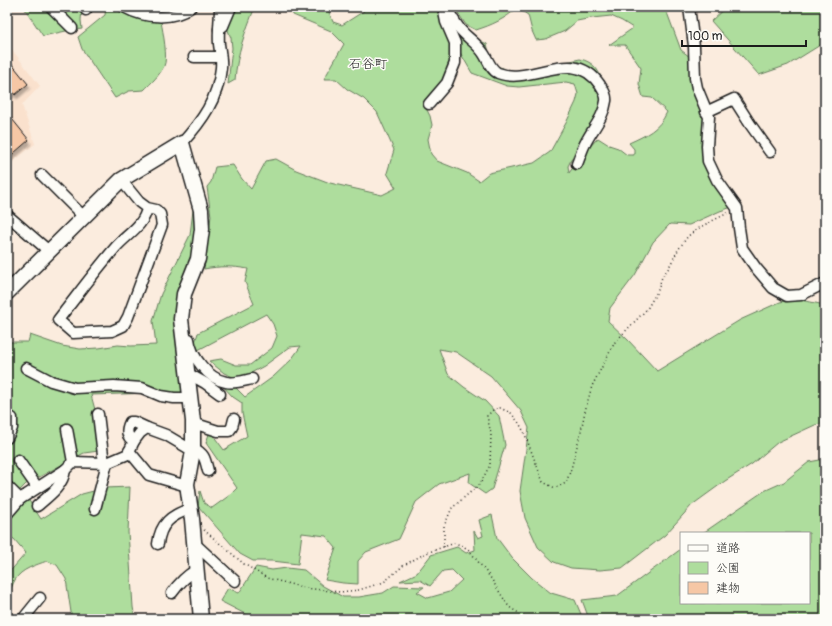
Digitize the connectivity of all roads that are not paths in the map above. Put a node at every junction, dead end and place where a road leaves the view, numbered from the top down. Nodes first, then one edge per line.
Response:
1 (52, 7) edge
2 (124, 7) edge
3 (191, 7) edge
4 (220, 7) edge
5 (231, 7) edge
6 (443, 7) edge
7 (446, 7) edge
8 (689, 7) edge
9 (72, 28) dead end
10 (220, 29) junction
11 (194, 57) dead end
12 (220, 57) junction
13 (429, 104) dead end
14 (706, 112) junction
15 (182, 143) junction
16 (770, 152) dead end
17 (577, 164) dead end
18 (42, 175) dead end
19 (121, 180) junction
20 (148, 208) junction
21 (7, 215) edge
22 (84, 217) junction
23 (50, 252) junction
24 (825, 283) edge
25 (7, 294) edge
26 (181, 315) junction
27 (26, 368) dead end
28 (187, 373) junction
29 (252, 379) dead end
30 (220, 394) dead end
31 (190, 398) junction
32 (98, 414) dead end
33 (12, 418) dead end
34 (234, 420) dead end
35 (193, 423) junction
36 (147, 428) junction
37 (67, 429) dead end
38 (7, 438) edge
39 (134, 441) junction
40 (193, 449) junction
41 (129, 451) junction
42 (18, 460) dead end
43 (73, 462) junction
44 (105, 463) junction
45 (208, 471) dead end
46 (66, 477) junction
47 (7, 486) edge
48 (187, 486) junction
49 (37, 487) junction
50 (20, 499) junction
51 (37, 506) dead end
52 (95, 509) dead end
53 (7, 514) edge
54 (191, 514) junction
55 (194, 543) junction
56 (158, 544) dead end
57 (196, 570) junction
58 (235, 581) dead end
59 (172, 593) dead end
60 (40, 598) dead end
61 (23, 619) edge
62 (201, 619) edge

1 - 9 street
2 - 3 street
4 - 10 street
5 - 10 street
6 - 13 street
7 - 17 street
8 - 14 street
10 - 12 street
11 - 12 street
12 - 15 street
14 - 16 street
14 - 24 street
15 - 19 street
15 - 26 street
18 - 22 street
19 - 20 street
19 - 22 street
20 - 20 street
21 - 23 street
22 - 23 street
23 - 25 street
26 - 28 street
26 - 29 street
27 - 31 street
28 - 30 street
28 - 31 street
31 - 35 street
32 - 44 street
33 - 38 street
34 - 35 street
35 - 40 street
36 - 39 street
36 - 39 street
36 - 40 street
37 - 43 street
39 - 41 street
40 - 45 street
40 - 48 street
41 - 44 street
41 - 48 street
42 - 49 street
43 - 44 street
43 - 46 street
44 - 52 street
46 - 49 street
46 - 51 street
47 - 50 street
48 - 54 street
49 - 50 street
50 - 53 street
54 - 55 street
54 - 56 street
55 - 57 street
55 - 58 street
57 - 59 street
57 - 62 street
60 - 61 street

